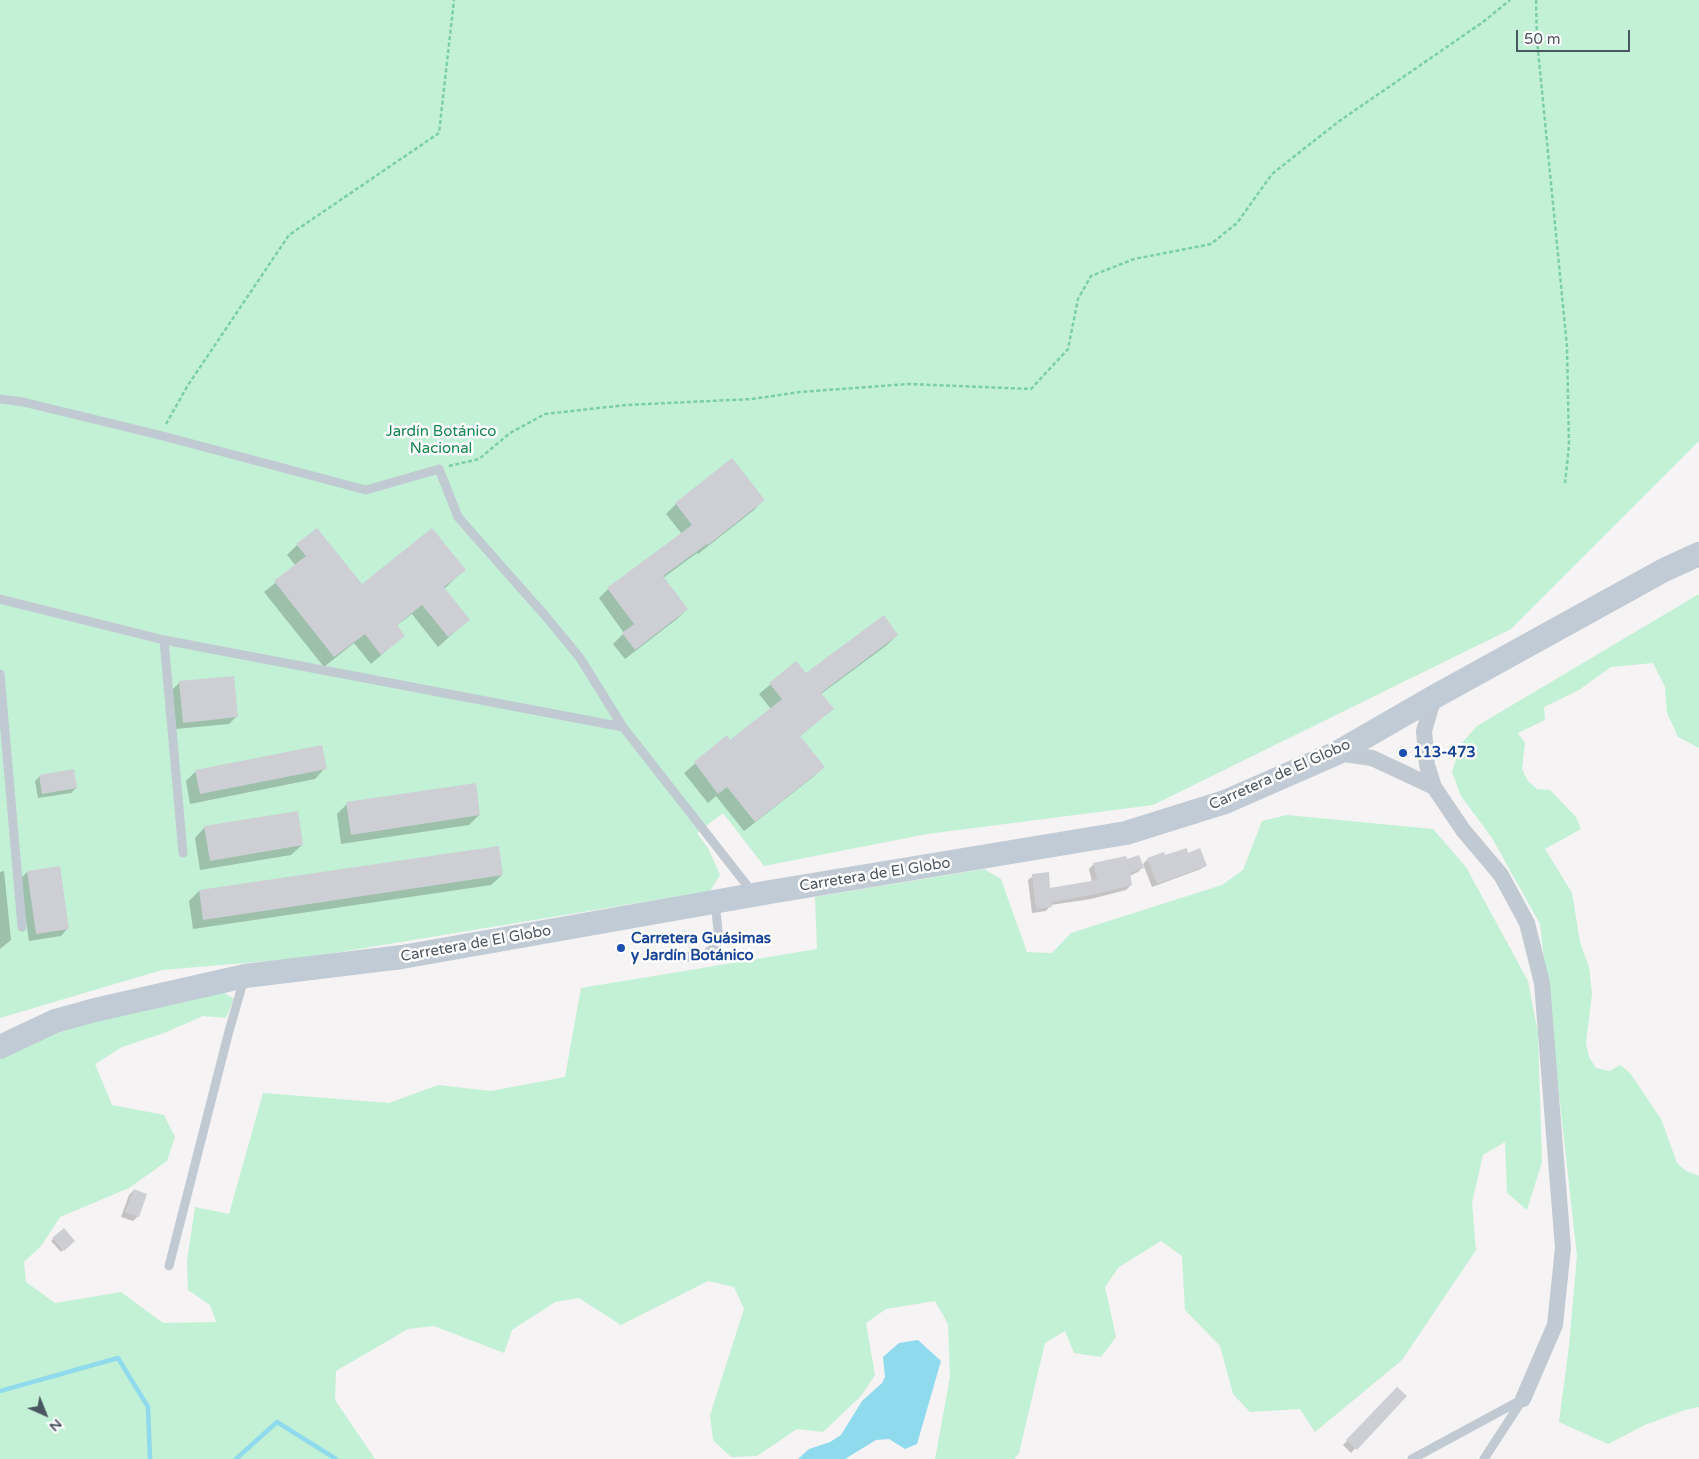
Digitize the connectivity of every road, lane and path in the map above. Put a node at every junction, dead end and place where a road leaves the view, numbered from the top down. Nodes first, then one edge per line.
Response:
1 (454, 0) edge
2 (1510, 0) edge
3 (1536, 0) edge
4 (0, 399) edge
5 (160, 435) junction
6 (439, 469) junction
7 (1565, 483) dead end
8 (1699, 554) edge
9 (0, 599) edge
10 (164, 640) junction
11 (0, 674) edge
12 (1434, 697) junction
13 (623, 727) junction
14 (1336, 753) junction
15 (1434, 787) junction
16 (183, 853) dead end
17 (755, 895) junction
18 (715, 902) junction
19 (22, 927) dead end
20 (681, 958) dead end
21 (246, 976) junction
22 (0, 1047) edge
23 (169, 1266) dead end
24 (1523, 1399) junction
25 (1412, 1459) edge
26 (1484, 1459) edge

1 - 5 path
2 - 6 path
3 - 7 path
4 - 5 lane
5 - 6 lane
6 - 13 lane
8 - 12 main road, Carretera de El Globo
9 - 10 lane
10 - 13 lane
10 - 16 lane
11 - 19 lane
12 - 14 main road, Carretera de El Globo
12 - 15 street
13 - 17 lane
14 - 15 street
14 - 17 main road, Carretera de El Globo
15 - 24 street
17 - 18 main road, Carretera de El Globo
18 - 20 lane
18 - 21 main road, Carretera de El Globo
21 - 22 main road, Carretera de El Globo
21 - 23 lane
24 - 25 lane
24 - 26 lane

